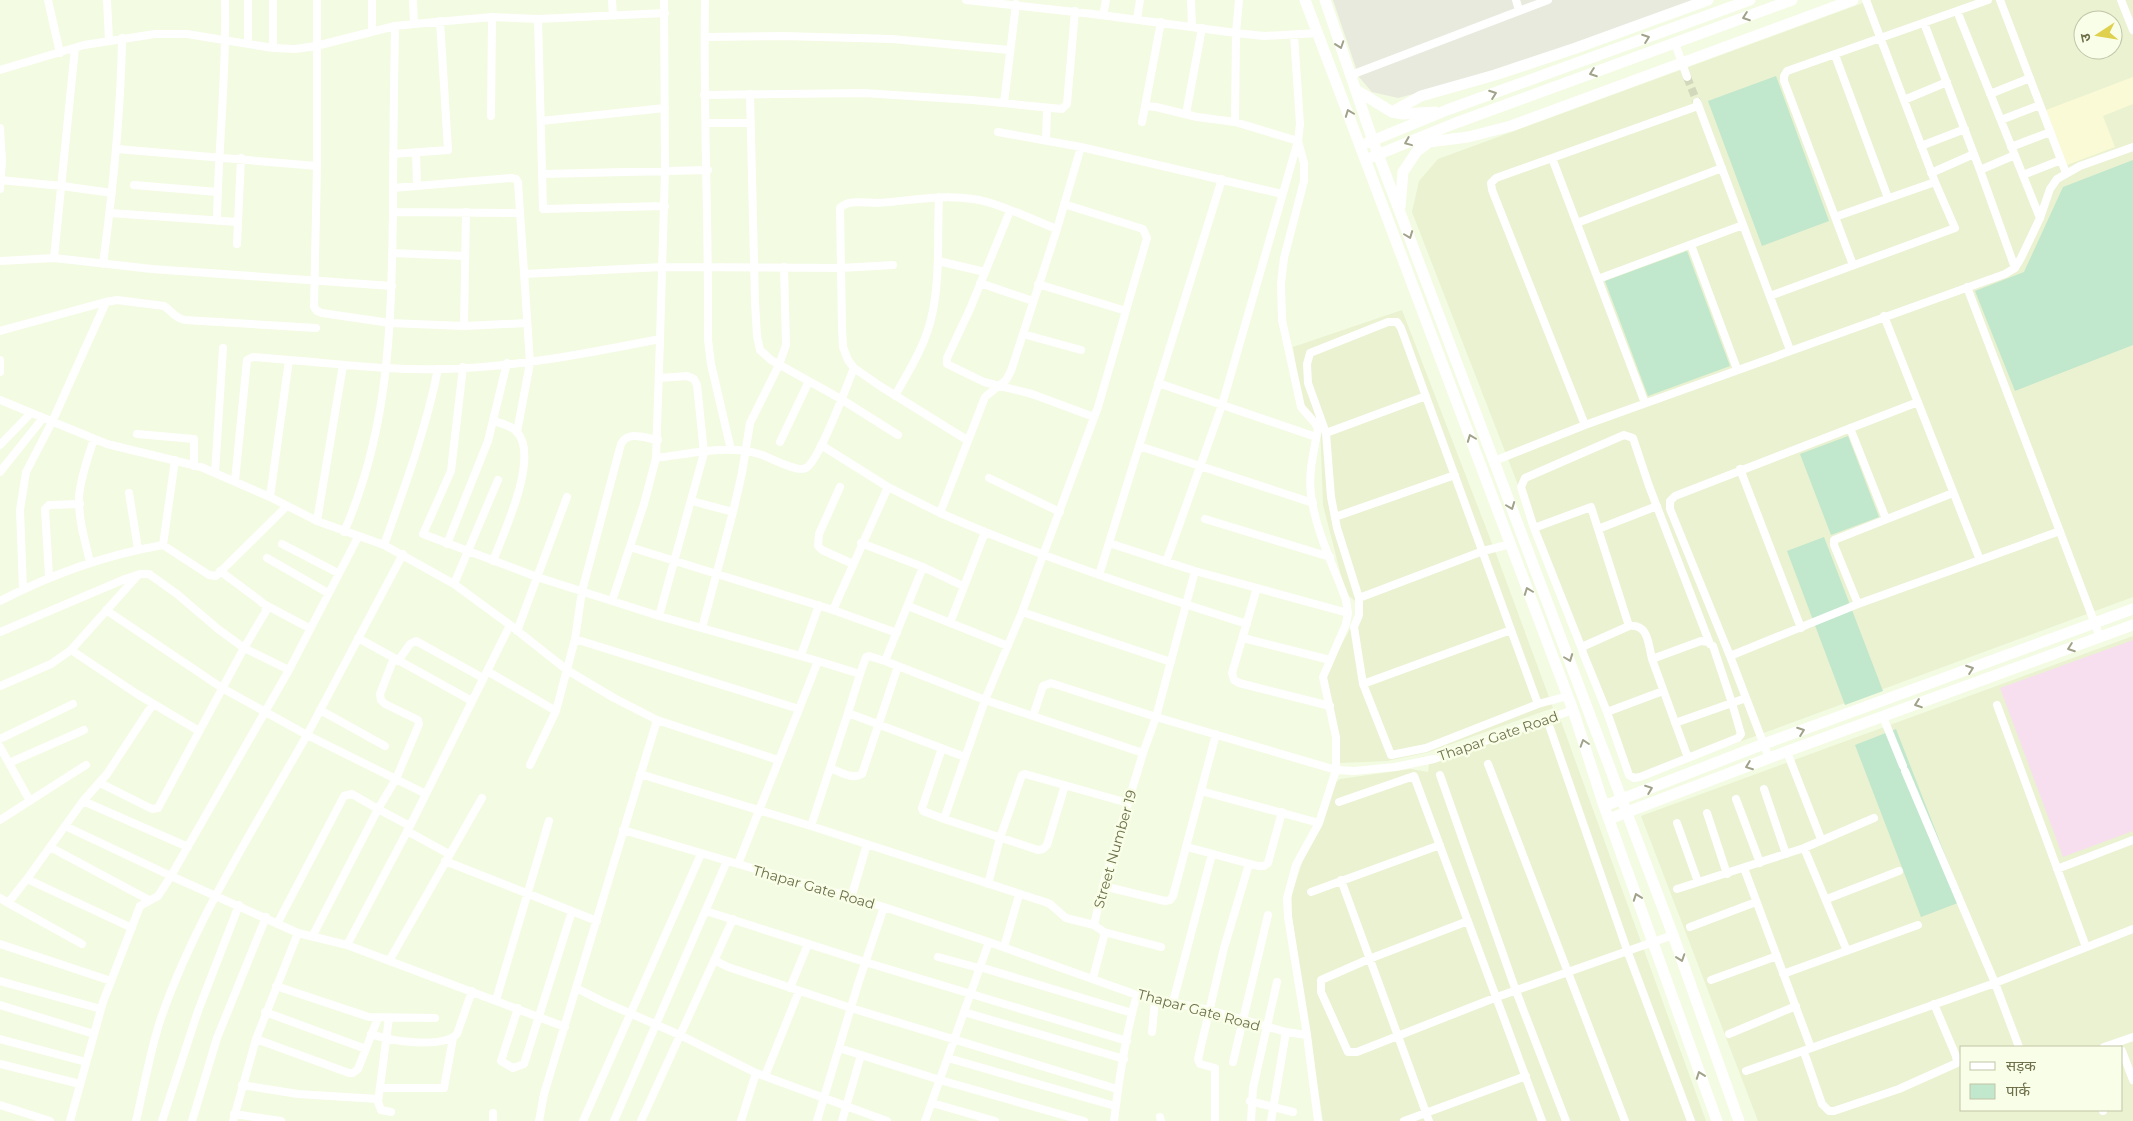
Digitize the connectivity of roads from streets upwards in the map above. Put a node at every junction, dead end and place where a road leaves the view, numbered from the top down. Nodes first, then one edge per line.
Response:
1 (48, 0) edge
2 (107, 0) edge
3 (225, 0) edge
4 (248, 0) edge
5 (273, 0) edge
6 (317, 0) edge
7 (372, 0) edge
8 (413, 0) edge
9 (612, 0) edge
10 (664, 0) edge
11 (705, 0) edge
12 (966, 0) edge
13 (1061, 0) edge
14 (1106, 0) edge
15 (1140, 0) edge
16 (1191, 0) edge
17 (1239, 0) edge
18 (1305, 0) edge
19 (1325, 0) edge
20 (1516, 0) edge
21 (1548, 0) edge
22 (1708, 0) edge
23 (1750, 0) edge
24 (1792, 0) edge
25 (1853, 0) edge
26 (1866, 0) edge
27 (1988, 0) edge
28 (2000, 0) edge
29 (2122, 0) edge
30 (998, 2) edge
31 (1016, 4) junction
32 (1059, 9) junction
33 (1519, 10) junction
34 (1075, 11) junction
35 (1957, 11) junction
36 (665, 13) junction
37 (1103, 15) junction
38 (613, 16) junction
39 (492, 17) junction
40 (538, 18) junction
41 (1137, 19) junction
42 (440, 21) junction
43 (1161, 22) junction
44 (1924, 23) junction
45 (414, 24) junction
46 (395, 26) junction
47 (1192, 26) junction
48 (1202, 28) junction
49 (2133, 30) edge
50 (372, 31) junction
51 (1236, 33) junction
52 (1318, 33) junction
53 (1294, 35) junction
54 (705, 37) junction
55 (122, 38) junction
56 (1881, 38) junction
57 (226, 40) junction
58 (109, 41) junction
59 (1675, 43) junction
60 (248, 44) junction
61 (316, 46) junction
62 (75, 48) junction
63 (273, 48) junction
64 (1009, 50) junction
65 (60, 52) junction
66 (1835, 55) junction
67 (1682, 63) junction
68 (0, 70) edge
69 (1351, 75) junction
70 (1687, 77) tunnel mouth
71 (2030, 78) junction
72 (1947, 82) junction
73 (1356, 90) junction
74 (750, 94) junction
75 (1990, 94) junction
76 (704, 96) junction
77 (1904, 100) junction
78 (1004, 103) junction
79 (2040, 105) junction
80 (1145, 106) junction
81 (665, 108) junction
82 (1047, 108) junction
83 (1447, 110) junction
84 (1392, 112) junction
85 (1186, 114) junction
86 (491, 116) dead end
87 (2001, 120) junction
88 (541, 121) junction
89 (1142, 122) dead end
90 (1235, 122) junction
91 (706, 123) junction
92 (750, 123) junction
93 (1453, 124) junction
94 (0, 128) edge
95 (1965, 129) junction
96 (998, 132) dead end
97 (2050, 132) junction
98 (1046, 141) junction
99 (1298, 141) junction
100 (1373, 141) junction
101 (1429, 142) junction
102 (1361, 145) junction
103 (1921, 146) junction
104 (1080, 147) junction
105 (2012, 147) junction
106 (2133, 147) edge
107 (116, 149) junction
108 (416, 152) junction
109 (393, 154) junction
110 (1378, 154) junction
111 (1974, 154) junction
112 (2015, 155) junction
113 (218, 157) junction
114 (241, 158) junction
115 (1552, 158) junction
116 (1366, 159) junction
117 (2061, 160) junction
118 (317, 166) junction
119 (1722, 168) junction
120 (708, 170) junction
121 (1980, 170) junction
122 (665, 171) junction
123 (1931, 173) junction
124 (2066, 173) junction
125 (543, 174) junction
126 (2023, 175) junction
127 (1222, 179) junction
128 (0, 180) edge
129 (1935, 182) junction
130 (134, 185) dead end
131 (62, 186) junction
132 (417, 186) junction
133 (393, 188) junction
134 (0, 189) edge
135 (218, 192) junction
136 (112, 193) junction
137 (1282, 194) junction
138 (939, 197) junction
139 (1888, 198) junction
140 (1064, 204) junction
141 (665, 206) junction
142 (1010, 211) junction
143 (1400, 211) junction
144 (393, 212) junction
145 (466, 212) junction
146 (520, 212) junction
147 (110, 213) junction
148 (1835, 217) junction
149 (2040, 218) junction
150 (217, 221) junction
151 (238, 222) junction
152 (1577, 222) junction
153 (1743, 225) junction
154 (1057, 229) junction
155 (237, 244) dead end
156 (1691, 245) junction
157 (392, 253) junction
158 (465, 256) junction
159 (54, 258) junction
160 (0, 261) edge
161 (938, 261) junction
162 (103, 264) junction
163 (893, 265) dead end
164 (1853, 266) junction
165 (662, 267) junction
166 (754, 267) junction
167 (709, 268) junction
168 (784, 268) junction
169 (841, 268) junction
170 (2014, 268) junction
171 (985, 272) junction
172 (525, 274) junction
173 (1598, 279) junction
174 (316, 282) junction
175 (980, 283) junction
176 (1038, 284) junction
177 (392, 286) junction
178 (1967, 287) junction
179 (1770, 296) junction
180 (111, 300) junction
181 (1033, 302) junction
182 (1126, 311) junction
183 (1884, 316) junction
184 (390, 323) junction
185 (528, 323) junction
186 (464, 326) junction
187 (316, 328) dead end
188 (0, 331) edge
189 (1023, 334) junction
190 (660, 339) junction
191 (224, 348) dead end
192 (1081, 350) dead end
193 (1790, 350) junction
194 (0, 360) edge
195 (289, 360) junction
196 (507, 363) junction
197 (530, 363) junction
198 (343, 364) junction
199 (779, 365) junction
200 (463, 367) junction
201 (386, 368) junction
202 (854, 368) junction
203 (438, 369) junction
204 (1737, 369) junction
205 (0, 372) edge
206 (659, 378) junction
207 (809, 381) junction
208 (1158, 383) junction
209 (997, 386) junction
210 (895, 396) junction
211 (1426, 396) junction
212 (841, 399) junction
213 (0, 400) edge
214 (1918, 402) junction
215 (1645, 403) junction
216 (1222, 405) junction
217 (31, 413) junction
218 (1094, 417) junction
219 (43, 418) junction
220 (493, 420) junction
221 (52, 422) junction
222 (1585, 425) junction
223 (1850, 428) junction
224 (517, 432) junction
225 (1326, 433) junction
226 (137, 434) dead end
227 (898, 436) dead end
228 (1316, 437) junction
229 (94, 439) junction
230 (658, 440) junction
231 (967, 440) junction
232 (780, 442) dead end
233 (0, 445) edge
234 (821, 445) junction
235 (1139, 446) junction
236 (731, 450) junction
237 (746, 450) junction
238 (704, 453) junction
239 (656, 458) junction
240 (175, 460) junction
241 (1494, 461) junction
242 (194, 466) junction
243 (1199, 467) junction
244 (1740, 470) junction
245 (0, 472) edge
246 (215, 473) junction
247 (1455, 475) junction
248 (989, 478) dead end
249 (498, 480) dead end
250 (235, 481) junction
251 (1502, 482) junction
252 (840, 487) dead end
253 (888, 487) junction
254 (1489, 487) junction
255 (129, 493) dead end
256 (1953, 493) junction
257 (270, 497) junction
258 (567, 497) dead end
259 (692, 501) junction
260 (1313, 503) junction
261 (80, 504) junction
262 (287, 506) junction
263 (1657, 506) junction
264 (734, 512) junction
265 (1060, 512) junction
266 (940, 513) junction
267 (1335, 517) junction
268 (1886, 519) junction
269 (1204, 520) dead end
270 (318, 521) junction
271 (1534, 528) junction
272 (1598, 529) junction
273 (2060, 531) junction
274 (344, 532) junction
275 (985, 532) junction
276 (358, 537) junction
277 (862, 543) junction
278 (1109, 543) junction
279 (282, 544) dead end
280 (447, 544) junction
281 (1511, 544) junction
282 (163, 545) junction
283 (384, 545) junction
284 (630, 547) junction
285 (138, 549) junction
286 (468, 552) junction
287 (1483, 552) junction
288 (1044, 553) junction
289 (403, 554) junction
290 (1330, 557) junction
291 (267, 558) dead end
292 (674, 560) junction
293 (1980, 560) junction
294 (493, 561) junction
295 (90, 562) junction
296 (1166, 562) junction
297 (853, 564) junction
298 (923, 568) junction
299 (1195, 571) junction
300 (220, 572) junction
301 (338, 573) junction
302 (140, 574) junction
303 (718, 574) junction
304 (1099, 575) junction
305 (49, 576) junction
306 (537, 577) junction
307 (454, 584) junction
308 (963, 586) junction
309 (1257, 588) junction
310 (23, 589) junction
311 (582, 591) junction
312 (328, 593) junction
313 (1359, 598) junction
314 (0, 601) edge
315 (612, 601) junction
316 (262, 603) junction
317 (1858, 604) junction
318 (819, 605) junction
319 (1186, 605) junction
320 (908, 606) junction
321 (2133, 609) edge
322 (106, 610) junction
323 (833, 610) junction
324 (1022, 612) junction
325 (1348, 613) junction
326 (659, 616) junction
327 (950, 623) junction
328 (2095, 623) junction
329 (1247, 624) junction
330 (510, 625) junction
331 (2133, 625) edge
332 (1629, 626) junction
333 (309, 628) junction
334 (702, 628) junction
335 (1801, 628) junction
336 (1511, 630) junction
337 (518, 631) junction
338 (0, 632) edge
339 (897, 633) junction
340 (2100, 637) junction
341 (358, 638) junction
342 (575, 638) junction
343 (1243, 638) junction
344 (1710, 644) junction
345 (1008, 646) junction
346 (244, 648) junction
347 (1582, 649) junction
348 (72, 650) junction
349 (802, 655) junction
350 (1730, 656) junction
351 (396, 659) junction
352 (1330, 660) junction
353 (1652, 660) junction
354 (885, 661) junction
355 (818, 662) junction
356 (1171, 662) junction
357 (898, 666) junction
358 (289, 670) junction
359 (567, 670) junction
360 (860, 674) junction
361 (485, 675) junction
362 (1363, 684) junction
363 (0, 686) edge
364 (222, 688) junction
365 (1663, 691) junction
366 (1568, 696) junction
367 (1746, 698) junction
368 (985, 700) junction
369 (472, 701) junction
370 (1732, 703) junction
371 (73, 704) dead end
372 (153, 704) junction
373 (1538, 704) junction
374 (1330, 706) junction
375 (1997, 706) dead end
376 (799, 709) junction
377 (320, 710) junction
378 (1573, 710) junction
379 (556, 711) junction
380 (266, 712) junction
381 (1607, 712) junction
382 (848, 713) junction
383 (1033, 716) junction
384 (1156, 716) junction
385 (1883, 717) junction
386 (657, 720) junction
387 (1675, 723) junction
388 (878, 724) junction
389 (1550, 728) dead end
390 (84, 730) dead end
391 (199, 731) junction
392 (1216, 734) junction
393 (307, 735) junction
394 (0, 739) edge
395 (1764, 744) junction
396 (385, 746) dead end
397 (0, 748) edge
398 (942, 748) junction
399 (1787, 752) junction
400 (1143, 753) junction
401 (965, 757) junction
402 (1688, 758) junction
403 (1769, 758) junction
404 (778, 760) junction
405 (9, 763) junction
406 (1488, 764) dead end
407 (86, 765) dead end
408 (530, 765) dead end
409 (832, 768) junction
410 (1336, 770) junction
411 (640, 774) junction
412 (1440, 774) dead end
413 (396, 779) junction
414 (100, 783) junction
415 (1065, 785) junction
416 (1764, 790) dead end
417 (1201, 791) junction
418 (426, 794) junction
419 (482, 798) dead end
420 (1736, 799) dead end
421 (1622, 800) junction
422 (30, 801) junction
423 (83, 801) junction
424 (1339, 802) dead end
425 (1128, 803) junction
426 (1604, 806) junction
427 (378, 809) junction
428 (758, 811) junction
429 (1282, 812) junction
430 (1628, 813) junction
431 (1707, 813) dead end
432 (1874, 818) dead end
433 (944, 819) junction
434 (1609, 819) junction
435 (0, 820) edge
436 (549, 821) dead end
437 (1319, 822) junction
438 (1677, 824) dead end
439 (65, 826) junction
440 (811, 826) junction
441 (408, 829) junction
442 (623, 830) junction
443 (1000, 838) junction
444 (1822, 839) junction
445 (2133, 840) edge
446 (867, 844) junction
447 (1440, 845) junction
448 (1187, 846) junction
449 (50, 847) junction
450 (188, 847) junction
451 (1804, 848) junction
452 (702, 854) junction
453 (1212, 854) junction
454 (1786, 854) junction
455 (447, 858) junction
456 (727, 861) junction
457 (1760, 863) junction
458 (738, 864) junction
459 (1249, 864) junction
460 (1744, 868) junction
461 (2057, 869) junction
462 (1898, 871) dead end
463 (1727, 874) junction
464 (171, 876) junction
465 (27, 879) junction
466 (1341, 880) junction
467 (1698, 882) junction
468 (988, 884) junction
469 (1103, 886) junction
470 (1677, 889) dead end
471 (1311, 892) dead end
472 (526, 894) junction
473 (1019, 895) junction
474 (216, 896) junction
475 (0, 898) edge
476 (852, 898) junction
477 (149, 900) junction
478 (1827, 900) junction
479 (1756, 902) junction
480 (8, 903) junction
481 (239, 905) junction
482 (884, 907) junction
483 (572, 911) junction
484 (706, 911) junction
485 (1268, 916) dead end
486 (266, 918) junction
487 (732, 920) junction
488 (597, 921) junction
489 (1468, 921) junction
490 (277, 924) junction
491 (1094, 925) junction
492 (1918, 925) dead end
493 (1690, 926) dead end
494 (132, 928) junction
495 (2133, 929) edge
496 (298, 932) junction
497 (1104, 932) junction
498 (313, 935) junction
499 (1674, 935) junction
500 (989, 942) junction
501 (1653, 943) junction
502 (0, 944) edge
503 (82, 944) dead end
504 (808, 944) junction
505 (347, 945) junction
506 (1004, 947) junction
507 (1161, 947) dead end
508 (2086, 947) junction
509 (1627, 950) junction
510 (1847, 951) junction
511 (1777, 956) junction
512 (938, 957) dead end
513 (1369, 959) junction
514 (714, 960) junction
515 (389, 961) junction
516 (865, 962) junction
517 (980, 968) junction
518 (1567, 972) junction
519 (1783, 974) junction
520 (1093, 978) junction
521 (1710, 980) dead end
522 (0, 981) edge
523 (111, 981) junction
524 (1277, 982) dead end
525 (1995, 983) junction
526 (276, 986) junction
527 (576, 988) junction
528 (790, 988) junction
529 (472, 991) junction
530 (1516, 991) junction
531 (799, 992) junction
532 (970, 992) junction
533 (1137, 995) junction
534 (1497, 997) junction
535 (496, 1000) junction
536 (1155, 1000) junction
537 (1173, 1002) junction
538 (1934, 1004) junction
539 (0, 1005) edge
540 (1796, 1006) junction
541 (101, 1008) junction
542 (518, 1008) junction
543 (851, 1008) junction
544 (1209, 1010) junction
545 (265, 1012) junction
546 (964, 1012) junction
547 (1132, 1013) junction
548 (630, 1014) junction
549 (539, 1016) junction
550 (378, 1018) junction
551 (389, 1018) junction
552 (435, 1018) dead end
553 (1242, 1021) junction
554 (656, 1024) junction
555 (565, 1027) junction
556 (1265, 1027) junction
557 (1152, 1032) dead end
558 (1286, 1032) junction
559 (94, 1034) junction
560 (371, 1034) junction
561 (1729, 1034) dead end
562 (680, 1035) junction
563 (1307, 1035) junction
564 (1398, 1035) junction
565 (2133, 1037) edge
566 (453, 1038) junction
567 (0, 1039) edge
568 (256, 1039) junction
569 (955, 1039) junction
570 (387, 1040) junction
571 (1127, 1041) junction
572 (2019, 1046) edge
573 (2121, 1046) edge
574 (840, 1048) junction
575 (366, 1049) junction
576 (1808, 1050) junction
577 (861, 1055) junction
578 (2123, 1055) edge
579 (948, 1058) junction
580 (1124, 1060) junction
581 (86, 1062) junction
582 (1233, 1062) dead end
583 (0, 1064) edge
584 (1746, 1072) dead end
585 (756, 1073) junction
586 (765, 1076) junction
587 (1526, 1076) junction
588 (940, 1080) junction
589 (2133, 1080) edge
590 (80, 1084) junction
591 (242, 1085) junction
592 (380, 1088) junction
593 (1117, 1089) junction
594 (822, 1098) junction
595 (378, 1100) junction
596 (1250, 1101) junction
597 (932, 1103) junction
598 (0, 1105) edge
599 (1116, 1106) junction
600 (846, 1107) junction
601 (1272, 1108) junction
602 (391, 1112) dead end
603 (1293, 1112) dead end
604 (1426, 1112) junction
605 (233, 1118) edge
606 (50, 1121) edge
607 (70, 1121) edge
608 (136, 1121) edge
609 (162, 1121) edge
610 (192, 1121) edge
611 (281, 1121) edge
612 (539, 1121) edge
613 (583, 1121) edge
614 (614, 1121) edge
615 (641, 1121) edge
616 (741, 1121) edge
617 (816, 1121) edge
618 (842, 1121) edge
619 (887, 1121) edge
620 (925, 1121) edge
621 (995, 1121) edge
622 (1084, 1121) edge
623 (1114, 1121) edge
624 (1215, 1121) edge
625 (1250, 1121) edge
626 (1271, 1121) edge
627 (1318, 1121) edge
628 (1404, 1121) edge
629 (1429, 1121) edge
630 (1542, 1121) edge
631 (1566, 1121) edge
632 (1625, 1121) edge
633 (1691, 1121) edge
634 (1718, 1121) edge
635 (1739, 1121) edge

1 - 65 street
2 - 58 street
3 - 57 street
4 - 60 street
5 - 63 street
6 - 61 street
7 - 50 street
8 - 45 street
9 - 38 street
10 - 36 street
11 - 54 street
12 - 30 street
13 - 32 street
14 - 37 street
15 - 41 street
16 - 47 street
17 - 51 street
18 - 52 street
19 -> 69 street
20 - 33 street
21 - 33 street
22 - 84 street
83 -> 23 street
24 -> 59 street
25 - 67 street
26 - 56 street
27 - 35 street
28 - 71 street
29 - 49 street
30 - 31 street
31 - 32 street
31 - 64 street
32 - 34 street
33 - 69 street
34 - 37 street
34 - 82 street
35 - 44 street
35 - 75 street
36 - 38 street
36 - 81 street
37 - 41 street
38 - 40 street
39 - 40 street
39 - 42 street
39 - 86 street
40 - 88 street
41 - 43 street
42 - 45 street
42 - 108 street
43 - 47 street
43 - 80 street
44 - 56 street
44 - 72 street
45 - 46 street
46 - 50 street
46 - 109 street
47 - 48 street
48 - 51 street
48 - 85 street
50 - 61 street
51 - 53 street
51 - 90 street
52 - 53 street
102 -> 52 street
53 - 99 street
54 - 64 street
54 - 76 street
55 - 57 street
55 - 58 street
55 - 107 street
56 - 66 street
56 - 77 street
57 - 60 street
57 - 113 street
58 - 62 street
59 - 67 street
59 -> 93 street
60 - 63 street
61 - 63 street
61 - 118 street
62 - 65 street
62 - 131 street
64 - 78 street
65 - 68 street
66 - 139 street
66 - 148 street
67 - 70 street
67 - 101 street
69 - 73 street
71 - 75 street
71 - 79 street
72 - 77 street
72 - 95 street
73 - 84 street
73 - 100 street
74 - 76 street
74 - 78 street
74 - 92 street
75 - 87 street
76 - 91 street
77 - 103 street
78 - 82 street
79 - 87 street
79 - 97 street
80 - 85 street
80 - 89 street
81 - 88 street
81 - 122 street
82 - 98 street
83 - 84 street
83 - 100 street
85 - 90 street
87 - 105 street
88 - 125 street
90 - 99 street
91 - 92 street
91 - 120 street
92 - 166 street
93 - 101 street
93 -> 110 street
94 - 128 street
95 - 103 street
95 - 111 street
96 - 98 street
97 - 105 street
97 - 117 street
98 - 104 street
99 - 137 street
99 - 228 street
100 - 102 street
100 - 110 street
101 - 143 street
102 - 116 street
103 - 123 street
104 - 127 street
104 - 140 street
105 - 112 street
106 - 124 street
107 - 113 street
107 - 136 street
108 - 109 street
108 - 132 street
109 - 133 street
110 - 116 street
110 - 143 street
111 - 121 street
111 - 123 street
112 - 121 street
112 - 126 street
113 - 114 street
113 - 135 street
114 - 118 street
114 - 151 street
115 - 119 street
115 - 152 street
115 - 222 street
254 -> 116 street
117 - 124 street
117 - 126 street
118 - 174 street
119 - 152 street
119 - 153 street
120 - 122 street
120 - 167 street
121 - 170 street
122 - 125 street
122 - 141 street
123 - 129 street
124 - 149 street
125 - 141 street
126 - 149 street
127 - 137 street
127 - 208 street
128 - 131 street
128 - 134 street
129 - 139 street
129 - 164 street
130 - 135 street
131 - 136 street
131 - 159 street
132 - 133 street
132 - 146 street
133 - 144 street
135 - 150 street
136 - 147 street
137 - 216 street
138 - 142 street
138 - 161 street
138 - 169 street
139 - 148 street
140 - 154 street
140 - 182 street
141 - 165 street
142 - 154 street
142 - 171 street
143 -> 241 street
144 - 145 street
144 - 157 street
145 - 146 street
145 - 158 street
146 - 172 street
147 - 150 street
147 - 162 street
148 - 164 street
149 - 170 street
150 - 151 street
151 - 155 street
152 - 173 street
153 - 156 street
153 - 179 street
154 - 176 street
156 - 173 street
156 - 204 street
157 - 158 street
157 - 177 street
158 - 186 street
159 - 160 street
159 - 162 street
161 - 171 street
161 - 210 street
162 - 174 street
163 - 169 street
164 - 179 street
165 - 167 street
165 - 172 street
165 - 190 street
166 - 167 street
166 - 168 street
166 - 199 street
167 - 236 street
168 - 169 street
168 - 199 street
169 - 202 street
170 - 178 street
171 - 175 street
172 - 185 street
173 - 215 street
174 - 177 street
174 - 184 street
175 - 181 street
175 - 209 street
176 - 181 street
176 - 182 street
177 - 184 street
178 - 183 street
178 - 273 street
179 - 193 street
180 - 187 street
180 - 188 street
180 - 221 street
181 - 189 street
182 - 218 street
183 - 193 street
183 - 214 street
184 - 186 street
184 - 201 street
185 - 186 street
185 - 197 street
189 - 192 street
189 - 209 street
190 - 197 street
190 - 206 street
191 - 246 street
193 - 204 street
194 - 205 street
195 - 198 street
195 - 250 street
195 - 257 street
196 - 197 street
196 - 200 street
196 - 220 street
197 - 224 street
198 - 201 street
198 - 270 street
199 - 207 street
199 - 237 street
200 - 203 street
200 - 280 street
201 - 203 street
201 - 274 street
202 - 210 street
202 - 212 street
203 - 283 street
204 - 215 street
206 - 230 street
206 - 238 street
207 - 212 street
207 - 232 street
208 - 216 street
208 - 235 street
209 - 218 street
209 - 231 street
210 - 231 street
211 - 225 street
211 - 225 street
211 - 247 street
212 - 227 street
212 - 234 street
213 - 217 street
214 - 223 street
214 - 256 street
215 - 222 street
216 - 228 street
216 - 243 street
217 - 219 street
217 - 233 street
218 - 265 street
219 - 221 street
219 - 245 street
220 - 224 street
220 - 280 street
221 - 229 street
221 - 310 street
222 - 241 street
223 - 244 street
223 - 268 street
224 - 294 street
225 - 267 street
226 - 242 street
228 - 260 street
229 - 240 street
229 - 261 street
230 - 239 street
230 - 311 street
231 - 266 street
234 - 237 street
234 - 253 street
235 - 243 street
235 - 278 street
236 - 237 street
236 - 238 street
237 - 264 street
238 - 239 street
238 - 259 street
239 - 284 street
240 - 242 street
240 - 282 street
241 - 251 street
242 - 246 street
243 - 260 street
243 - 296 street
244 - 335 street
244 - 350 street
246 - 250 street
247 - 267 street
247 - 287 street
248 - 265 street
249 - 286 street
250 - 257 street
251 - 254 street
251 -> 421 street
252 - 297 street
253 - 266 street
253 - 277 street
254 - 281 street
255 - 285 street
256 - 268 street
256 - 293 street
257 - 262 street
258 - 306 street
259 - 264 street
259 - 292 street
260 - 290 street
261 - 295 street
261 - 305 street
262 - 270 street
262 - 300 street
263 - 271 street
263 - 272 street
263 - 344 street
264 - 303 street
265 - 288 street
266 - 275 street
267 - 313 street
268 - 317 street
269 - 290 street
270 - 274 street
271 - 272 street
271 - 347 street
272 - 332 street
273 - 293 street
273 - 328 street
274 - 276 street
275 - 288 street
275 - 308 street
276 - 283 street
276 - 301 street
277 - 297 street
277 - 298 street
278 - 296 street
278 - 304 street
279 - 301 street
280 - 286 street
281 - 287 street
366 -> 281 street
282 - 285 street
282 - 300 street
283 - 289 street
284 - 292 street
284 - 315 street
285 - 295 street
286 - 294 street
286 - 307 street
287 - 313 street
287 - 336 street
288 - 304 street
288 - 324 street
289 - 307 street
289 - 341 street
290 - 325 street
291 - 312 street
292 - 303 street
292 - 326 street
293 - 317 street
294 - 306 street
295 - 305 street
296 - 299 street
297 - 323 street
298 - 308 street
298 - 320 street
299 - 309 street
299 - 319 street, Street Number 19
300 - 316 street
301 - 312 street
302 - 322 street
302 - 338 street
302 - 346 street
303 - 318 street
303 - 334 street
304 - 319 street
305 - 310 street
306 - 311 street
306 - 337 street
307 - 330 street
308 - 327 street
309 - 325 street
309 - 329 street
310 - 314 street
311 - 315 street
311 - 342 street
312 - 333 street
313 - 362 street
315 - 326 street
316 - 333 street
316 - 346 street
317 - 335 street
318 - 323 street
318 - 349 street
319 - 329 street
319 - 356 street, Street Number 19
320 - 327 street
320 - 339 street
321 - 328 street
322 - 348 street
322 - 364 street
323 - 339 street
324 - 345 street
324 - 356 street
325 - 352 street
326 - 334 street
327 - 345 street
328 - 340 street
395 -> 328 street
329 - 343 street
330 - 337 street
330 - 361 street
331 - 340 street
332 - 347 street
332 - 353 street
333 - 358 street
334 - 349 street
335 - 350 street
336 - 362 street
336 - 373 street
337 - 359 street
339 - 354 street
340 -> 385 street
341 - 351 street
341 - 377 street
342 - 359 street
342 - 376 street
343 - 352 street
343 - 374 street
344 - 353 street
344 - 370 street
345 - 368 street
346 - 358 street
346 - 364 street
347 - 381 street
348 - 363 street
348 - 372 street
349 - 355 street
350 - 367 street
351 - 361 street
351 - 369 street
351 - 413 street
352 - 374 street
353 - 365 street
354 - 357 street
354 - 360 street
355 - 360 street
355 - 376 street
356 - 384 street, Street Number 19
357 - 368 street
357 - 388 street
358 - 380 street
359 - 379 street
359 - 386 street
360 - 382 street
361 - 369 street
361 - 379 street
362 - 373 street
364 - 380 street
364 - 391 street
365 - 381 street
365 - 387 street
366 - 373 street
366 - 378 street
367 - 370 street
367 - 395 street
368 - 383 street
368 - 401 street
369 - 418 street
370 - 387 street
370 - 402 street
371 - 394 street
372 - 391 street
372 - 414 street
374 - 410 street
375 - 461 street
376 - 404 street
377 - 393 street
377 - 396 street
378 - 410 street, Thapar Gate Road
426 -> 378 street
379 - 408 street
380 - 393 street
380 - 450 street
381 - 402 street
382 - 388 street
382 - 409 street
383 - 384 street, Thapar Gate Road
383 - 400 street
384 - 392 street, Thapar Gate Road
384 - 400 street, Street Number 19
385 - 399 street
385 - 525 street
386 - 404 street
386 - 411 street
387 - 402 street
388 - 398 street
388 - 409 street
389 - 509 street
390 - 405 street
391 - 414 street
392 - 410 street, Thapar Gate Road
392 - 417 street
393 - 413 street
393 - 474 street
395 - 403 street
421 -> 395 street
397 - 405 street
398 - 401 street
398 - 433 street
399 - 403 street
399 - 444 street
400 - 425 street, Street Number 19
401 - 433 street
403 -> 430 street
404 - 428 street
405 - 422 street
406 - 518 street
407 - 422 street
409 - 440 street
410 - 437 street
411 - 428 street
411 - 442 street
412 - 530 street
413 - 418 street
413 - 427 street
414 - 423 street
415 - 425 street
415 - 443 street
415 - 443 street
416 - 454 street
417 - 429 street
417 - 448 street
418 - 441 street
419 - 455 street
420 - 457 street
421 - 426 street
421 - 430 street
422 - 435 street
423 - 439 street
423 - 450 street
424 - 447 street
425 - 469 street, Street Number 19
426 - 434 street
427 - 441 street
427 - 490 street
427 - 498 street
428 - 440 street
428 - 458 street
429 - 437 street
429 - 459 street
430 - 434 street
430 - 499 street
431 - 463 street
432 - 444 street
433 - 443 street
501 -> 434 street
436 - 472 street
437 - 563 street
438 - 467 street
439 - 449 street
439 - 464 street
440 - 446 street
441 - 455 street
441 - 505 street
442 - 452 street, Thapar Gate Road
442 - 488 street
443 - 468 street
444 - 451 street
445 - 461 street
446 - 468 street
446 - 476 street
447 - 466 street
447 - 489 street
448 - 453 street
448 - 469 street
449 - 465 street
449 - 477 street
450 - 464 street
451 - 454 street
451 - 478 street
452 - 456 street, Thapar Gate Road
452 - 548 street
453 - 459 street
453 - 537 street
454 - 457 street
455 - 472 street
455 - 515 street
456 - 458 street, Thapar Gate Road
456 - 484 street
457 - 460 street
458 - 476 street, Thapar Gate Road
459 - 544 street
460 - 463 street
460 - 479 street
461 - 508 street
462 - 478 street
463 - 467 street
464 - 474 street
464 - 477 street
465 - 480 street
465 - 494 street
466 - 471 street
466 - 513 street
467 - 470 street
468 - 473 street
469 - 491 street, Street Number 19
472 - 483 street
472 - 535 street
473 - 491 street
473 - 506 street
474 - 481 street
474 - 608 street
475 - 480 street
476 - 482 street, Thapar Gate Road
477 - 494 street
478 - 510 street
479 - 493 street
479 - 511 street
480 - 503 street
481 - 486 street
481 - 609 street
482 - 500 street, Thapar Gate Road
482 - 516 street
483 - 488 street
483 - 549 street
484 - 487 street
484 - 554 street
485 - 553 street
486 - 490 street
486 - 610 street
487 - 504 street
487 - 514 street
488 - 527 street
489 - 513 street
489 - 534 street
490 - 496 street
491 - 497 street, Street Number 19
492 - 510 street
494 - 523 street
495 - 508 street
496 - 498 street
496 - 526 street
497 - 507 street
497 - 520 street
498 - 505 street
499 - 501 street
499 -> 635 street
500 - 506 street, Thapar Gate Road
500 - 517 street
501 - 509 street
634 -> 501 street
502 - 523 street
504 - 516 street
504 - 528 street
505 - 515 street
506 - 520 street, Thapar Gate Road
508 - 525 street
509 - 518 street
509 - 633 street
510 - 519 street
511 - 519 street
511 - 521 street
512 - 517 street
513 - 564 street
513 - 564 street
514 - 528 street
514 - 562 street
515 - 529 street
516 - 532 street
516 - 543 street
517 - 532 street
517 - 547 street
518 - 530 street
518 - 632 street
519 - 540 street
520 - 533 street, Thapar Gate Road
522 - 541 street
523 - 541 street
524 - 556 street
525 - 538 street
525 - 572 street
526 - 545 street
526 - 550 street
527 - 548 street
527 - 555 street
528 - 531 street
529 - 535 street
529 - 566 street
530 - 534 street
530 - 631 street
531 - 543 street
531 - 586 street
532 - 546 street
532 - 571 street
533 - 536 street, Thapar Gate Road
533 - 547 street
534 - 564 street
534 - 587 street
535 - 542 street
536 - 537 street, Thapar Gate Road
536 - 557 street
537 - 544 street, Thapar Gate Road
538 - 576 street
538 - 576 street
539 - 559 street
540 - 561 street
540 - 576 street
541 - 559 street
542 - 549 street
542 - 549 street
543 - 569 street
543 - 574 street
544 - 553 street, Thapar Gate Road
544 - 624 street
545 - 568 street
545 - 575 street
546 - 569 street
546 - 580 street
547 - 571 street
548 - 554 street
548 - 613 street
549 - 555 street
550 - 551 street
550 - 560 street
551 - 552 street
551 - 570 street
553 - 556 street, Thapar Gate Road
553 - 582 street
554 - 562 street
554 - 614 street
555 - 612 street
556 - 558 street, Thapar Gate Road
556 - 596 street
558 - 563 street, Thapar Gate Road
558 - 601 street
559 - 581 street
560 - 570 street
560 - 575 street
562 - 585 street
562 - 615 street
563 - 627 street
564 - 604 street
565 - 573 street
566 - 570 street
566 - 592 street
567 - 581 street
568 - 575 street
568 - 591 street
569 - 579 street
569 - 593 street
570 - 592 street
571 - 580 street
574 - 577 street
574 - 594 street
576 - 584 street
577 - 588 street
577 - 600 street
578 - 589 street
579 - 588 street
579 - 599 street
580 - 593 street
581 - 590 street
583 - 590 street
585 - 586 street
585 - 616 street
586 - 594 street
587 - 604 street
587 - 630 street
588 - 597 street
588 - 622 street
590 - 607 street
591 - 595 street
591 - 605 street
592 - 595 street
593 - 599 street
594 - 600 street
594 - 617 street
595 - 602 street
596 - 601 street
596 - 625 street
597 - 620 street
597 - 621 street
598 - 606 street
599 - 623 street
600 - 618 street
600 - 619 street
601 - 603 street
601 - 626 street
604 - 628 street
604 - 629 street
605 - 611 street

